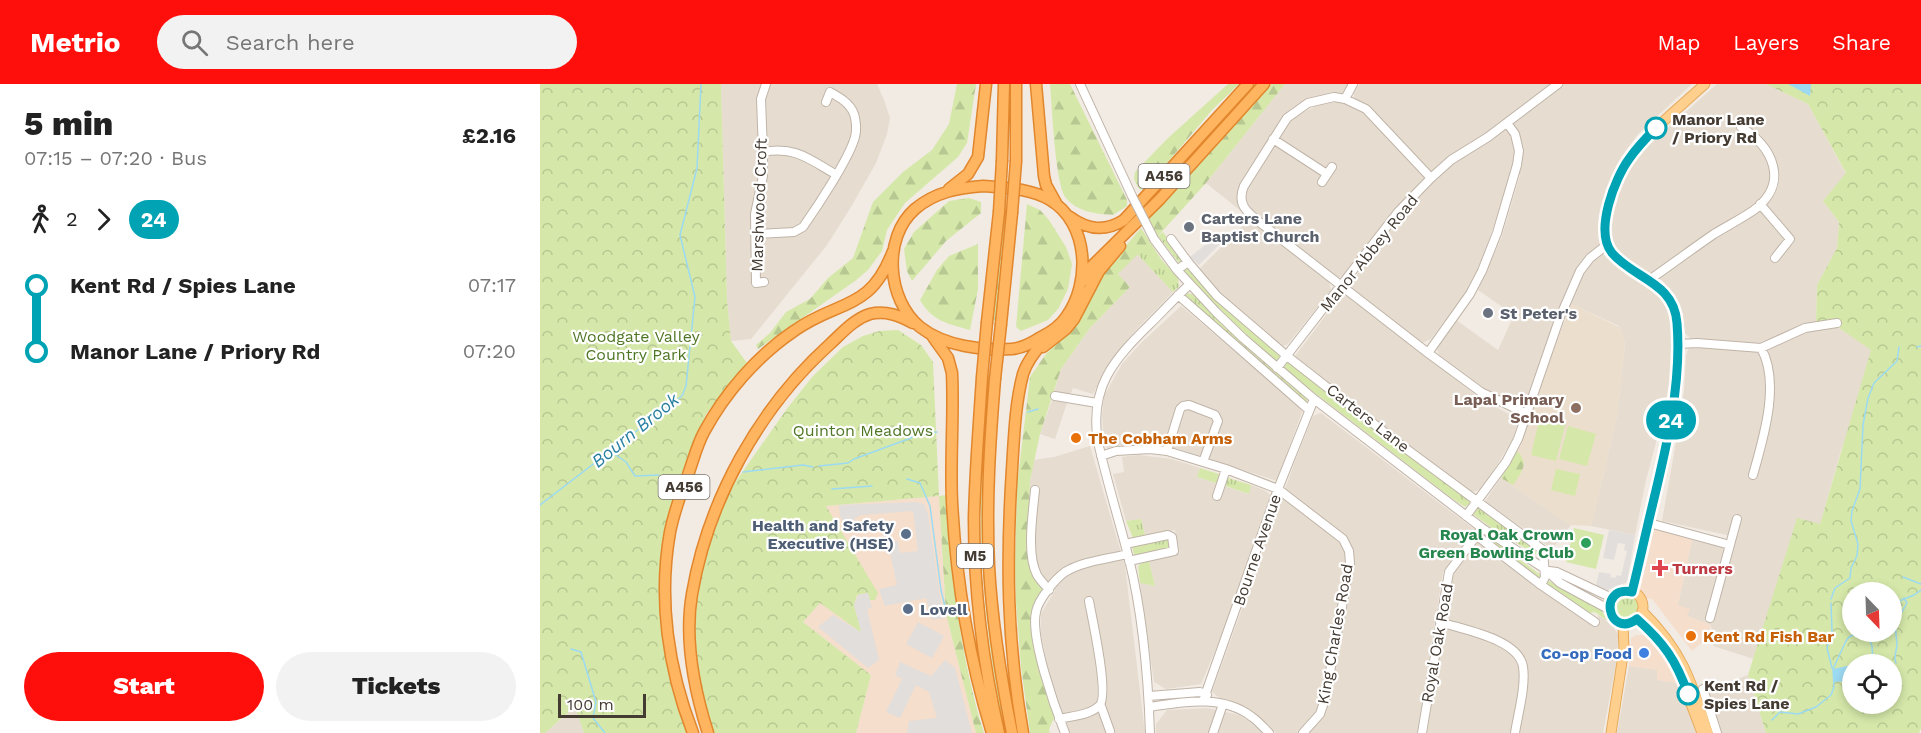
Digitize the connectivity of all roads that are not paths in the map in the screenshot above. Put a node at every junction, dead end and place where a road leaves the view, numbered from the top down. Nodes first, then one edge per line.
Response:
1 (766, 84) edge
2 (986, 84) edge
3 (1004, 84) edge
4 (1016, 84) edge
5 (1036, 84) edge
6 (1080, 84) edge
7 (1248, 84) edge
8 (1263, 84) edge
9 (1353, 84) edge
10 (1705, 84) edge
11 (1554, 85) edge
12 (1345, 99) junction
13 (826, 102) dead end
14 (1507, 123) junction
15 (1741, 127) dead end
16 (1273, 139) junction
17 (763, 152) junction
18 (1332, 167) dead end
19 (835, 174) junction
20 (1431, 178) junction
21 (946, 191) junction
22 (1160, 198) junction
23 (1760, 204) junction
24 (1062, 209) junction
25 (756, 234) junction
26 (1171, 239) dead end
27 (1608, 244) junction
28 (893, 251) junction
29 (1787, 260) dead end
30 (1188, 262) junction
31 (1178, 270) junction
32 (1649, 280) junction
33 (765, 282) dead end
34 (1190, 284) junction
35 (1341, 286) junction
36 (1079, 288) junction
37 (1178, 295) junction
38 (1837, 323) dead end
39 (918, 326) junction
40 (1056, 328) junction
41 (931, 334) junction
42 (1678, 344) junction
43 (1761, 348) junction
44 (1428, 353) junction
45 (1287, 356) junction
46 (1030, 360) junction
47 (1276, 368) junction
48 (1055, 396) dead end
49 (1314, 399) junction
50 (1097, 403) junction
51 (1309, 410) junction
52 (1527, 414) junction
53 (1167, 451) junction
54 (1101, 456) junction
55 (1203, 462) junction
56 (1226, 469) junction
57 (1753, 475) dead end
58 (1278, 489) junction
59 (1035, 490) dead end
60 (1217, 496) dead end
61 (1477, 502) junction
62 (1466, 516) junction
63 (1737, 519) dead end
64 (1649, 523) junction
65 (1482, 528) junction
66 (1476, 535) junction
67 (1125, 544) junction
68 (1730, 545) junction
69 (1128, 557) junction
70 (1546, 570) junction
71 (1540, 585) junction
72 (1049, 590) junction
73 (1632, 592) junction
74 (1612, 598) junction
75 (1089, 601) dead end
76 (1610, 610) junction
77 (1640, 615) junction
78 (1594, 618) dead end
79 (1710, 618) dead end
80 (1440, 622) junction
81 (1623, 624) junction
82 (1702, 689) dead end
83 (1149, 696) junction
84 (1204, 697) junction
85 (1219, 703) junction
86 (1101, 706) junction
87 (1149, 708) junction
88 (1059, 719) junction
89 (1110, 731) dead end
90 (693, 733) edge
91 (708, 733) edge
92 (992, 733) edge
93 (999, 733) edge
94 (1012, 733) edge
95 (1023, 733) edge
96 (1065, 733) edge
97 (1150, 733) edge
98 (1213, 733) edge
99 (1269, 733) edge
100 (1303, 733) edge
101 (1422, 733) edge
102 (1515, 733) edge
103 (1611, 733) edge
104 (1702, 733) edge
105 (1708, 733) edge
106 (1717, 733) edge

1 - 17 street, Marshwood Croft
2 - 21 highway
3 - 93 highway, M5, bridge
4 - 94 highway, M5, bridge
5 - 24 highway
6 - 31 street, Carters Lane, bridge
7 - 24 highway, A456
8 - 22 highway, A456
9 - 12 street
10 - 27 main road
11 - 14 street, Manor Abbey Road
12 - 16 street
12 - 20 street
13 - 19 street
14 - 20 street, Manor Abbey Road
14 - 44 street
15 - 23 street
16 - 18 street
16 - 35 street
17 - 19 street
17 - 25 street, Marshwood Croft
19 - 25 street
20 - 35 street, Manor Abbey Road
21 - 24 highway
21 - 28 highway
22 - 36 highway, A456
22 - 46 highway
23 - 29 street
23 - 32 street
24 - 36 highway
25 - 33 street, Marshwood Croft
26 - 30 street, Carters Lane
27 - 32 main road
27 - 52 street
28 - 39 highway
28 - 90 highway, A456
30 - 31 street
30 - 45 street, Carters Lane
31 - 34 street, Carters Lane
32 - 42 main road
34 - 37 street
34 - 47 street, Carters Lane
35 - 44 street
35 - 45 street, Manor Abbey Road
36 - 40 highway
37 - 50 street
37 - 51 street, Carters Lane
38 - 43 street
39 - 41 highway
39 - 91 highway, A456
40 - 41 highway
40 - 46 highway
41 - 92 highway
42 - 43 street
42 - 64 main road
43 - 57 street
44 - 52 street
45 - 47 street, Manor Abbey Road
45 - 61 street, Carters Lane
46 - 95 highway
47 - 49 street, Carters Lane
48 - 50 street
49 - 51 street, Bourne Avenue
49 - 62 street, Carters Lane
50 - 54 street
51 - 58 street, Bourne Avenue
52 - 61 street
53 - 54 street, King Charles Road
53 - 55 street, King Charles Road
53 - 55 street
54 - 67 street
55 - 56 street, King Charles Road
56 - 58 street, King Charles Road
56 - 60 street
58 - 84 street, Bourne Avenue
58 - 100 street, King Charles Road
59 - 72 street
61 - 62 street
61 - 70 street, Carters Lane
62 - 65 street, Carters Lane
63 - 68 street
64 - 68 street
64 - 73 main road
65 - 66 street, Royal Oak Road
65 - 70 street, Carters Lane
66 - 71 street
66 - 80 street, Royal Oak Road
67 - 69 street
67 - 69 street
68 - 79 street
69 - 72 street
69 - 83 street
70 - 71 street
70 - 74 street, Carters Lane
70 - 76 street, Carters Lane
71 - 78 street
72 - 88 street
73 - 74 main road
73 - 77 main road
74 - 76 main road
75 - 86 street
76 - 81 main road
77 - 81 main road
77 - 104 main road
77 - 105 main road
80 - 101 street, Royal Oak Road
80 - 102 street
81 - 103 main road
82 - 106 street
83 - 84 street
83 - 87 street
84 - 85 street
84 - 87 street
85 - 98 street
85 - 99 street
86 - 88 street
86 - 89 street
87 - 97 street
88 - 96 street

